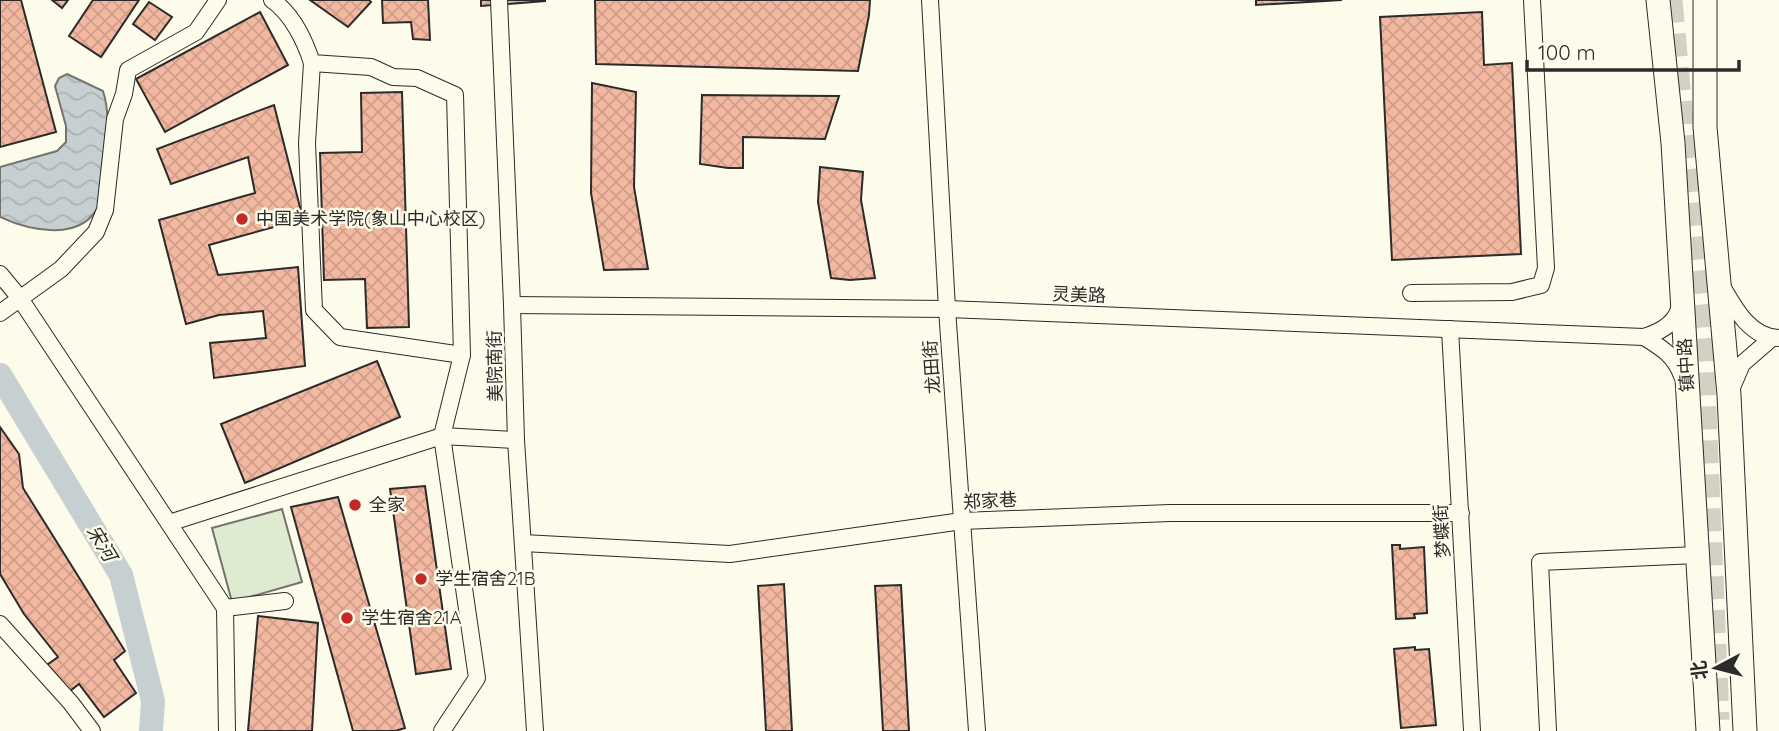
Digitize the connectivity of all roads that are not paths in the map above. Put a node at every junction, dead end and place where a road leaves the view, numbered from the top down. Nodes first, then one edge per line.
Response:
1 (218, 0) edge
2 (272, 0) edge
3 (499, 0) edge
4 (930, 0) edge
5 (1532, 0) edge
6 (1658, 0) edge
7 (1704, 0) edge
8 (312, 63) junction
9 (0, 274) edge
10 (1719, 281) junction
11 (1682, 285) junction
12 (1411, 293) dead end
13 (19, 297) junction
14 (512, 306) junction
15 (947, 309) junction
16 (0, 313) edge
17 (1450, 329) junction
18 (1644, 337) junction
19 (1776, 338) edge
20 (462, 355) junction
21 (1687, 390) junction
22 (1729, 395) junction
23 (442, 436) junction
24 (516, 440) junction
25 (1461, 513) junction
26 (962, 521) junction
27 (169, 523) junction
28 (523, 543) junction
29 (1698, 555) junction
30 (285, 601) dead end
31 (225, 608) junction
32 (0, 624) edge
33 (92, 731) edge
34 (227, 731) edge
35 (442, 731) edge
36 (535, 731) edge
37 (977, 731) edge
38 (1472, 731) edge
39 (1548, 731) edge
40 (1708, 731) edge
41 (1745, 731) edge

1 - 13 street
2 - 8 street
3 - 14 street, 美院南街
4 - 15 street, 龙田街
5 - 12 street
6 - 11 highway, 镇中路
7 - 10 highway
8 - 20 street
8 - 20 street
9 - 13 street
10 - 19 street
10 - 22 highway
11 - 18 street
11 - 21 highway, 镇中路
13 - 16 street
13 - 27 street
14 - 15 street, 灵美路
14 - 24 street, 美院南街
15 - 17 street, 灵美路
15 - 26 street, 龙田街
17 - 18 street, 灵美路
17 - 25 street, 梦蝶街
18 - 21 street
19 - 22 street
20 - 23 street
21 - 29 highway, 镇中路
22 - 41 highway
23 - 24 street
23 - 27 street
23 - 35 street
24 - 28 street, 美院南街
25 - 26 street, 郑家巷
25 - 38 street, 梦蝶街
26 - 28 street, 郑家巷
26 - 37 street, 龙田街
27 - 31 street
28 - 36 street, 美院南街
29 - 39 street
29 - 40 highway, 镇中路
30 - 31 street
31 - 34 street
32 - 33 street

